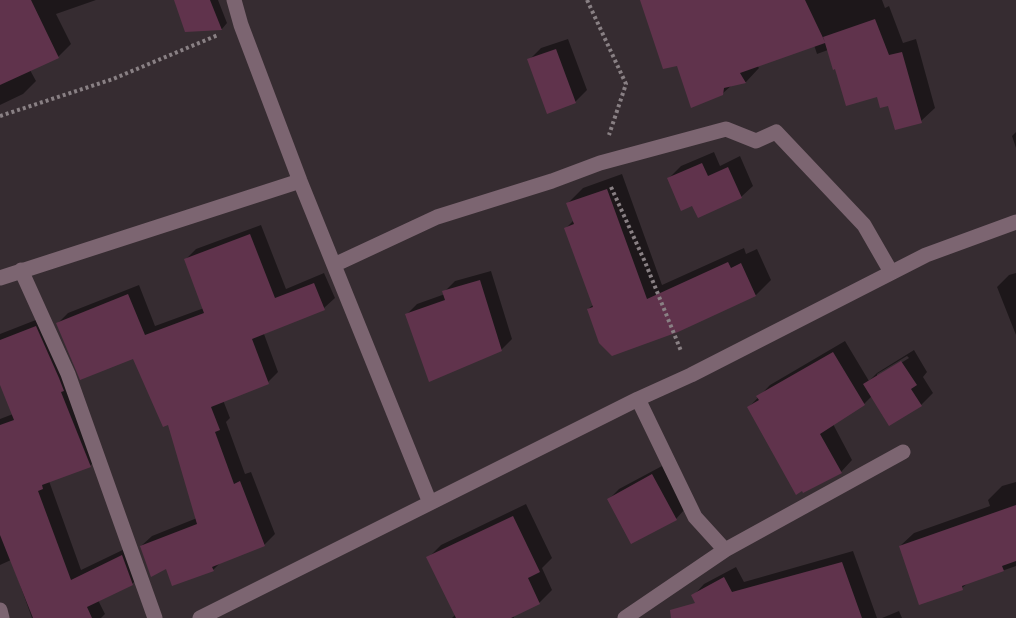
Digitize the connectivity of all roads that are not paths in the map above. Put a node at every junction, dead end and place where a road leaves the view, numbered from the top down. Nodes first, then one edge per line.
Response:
1 (234, 0) edge
2 (300, 181) junction
3 (1016, 222) edge
4 (334, 265) junction
5 (21, 270) junction
6 (891, 272) junction
7 (0, 278) edge
8 (638, 399) junction
9 (903, 452) dead end
10 (430, 503) junction
11 (725, 550) junction
12 (0, 610) edge
13 (2, 618) edge
14 (155, 618) edge
15 (200, 618) edge
16 (625, 618) edge

1 - 2 street
2 - 4 street
2 - 5 street
3 - 6 street
4 - 6 street
4 - 10 street
5 - 7 street
5 - 14 street
6 - 8 street
8 - 10 street
8 - 11 street
9 - 11 street
10 - 15 street
11 - 16 street
12 - 13 street

